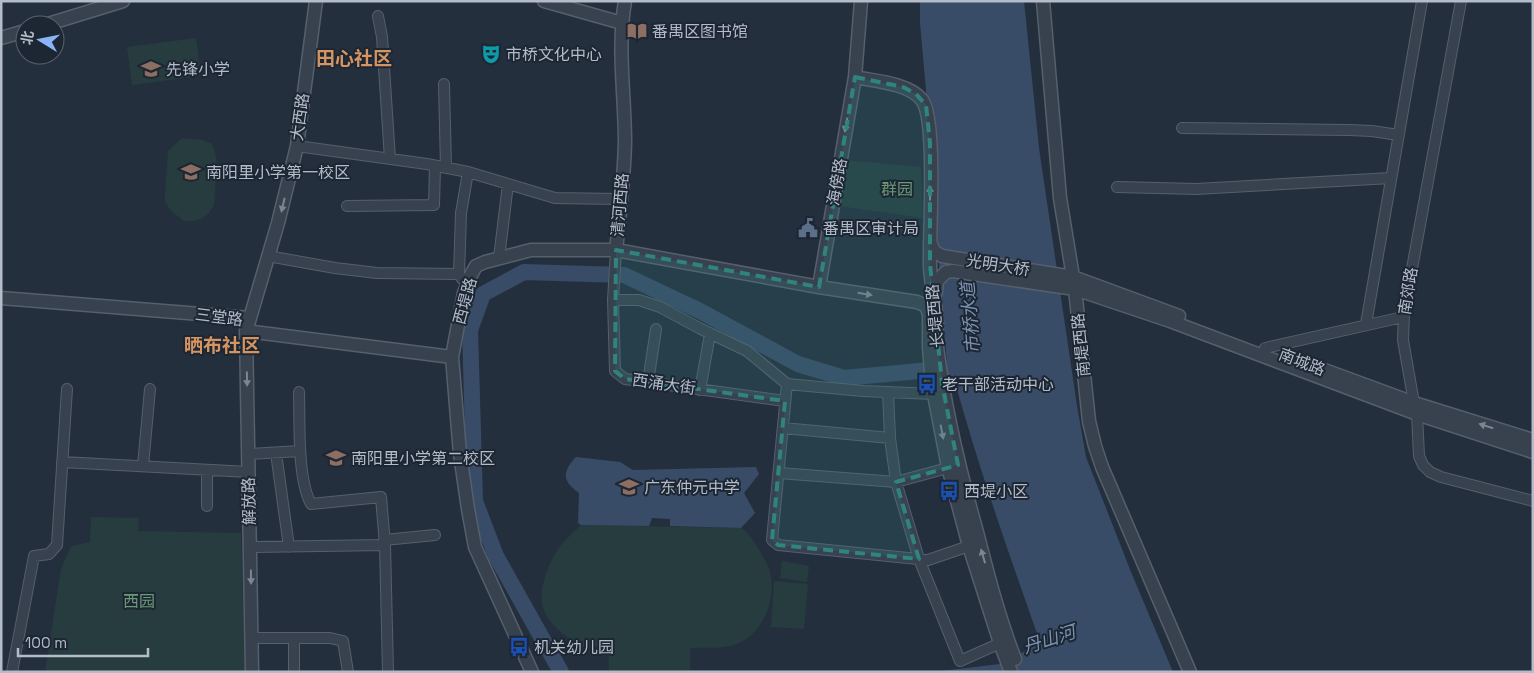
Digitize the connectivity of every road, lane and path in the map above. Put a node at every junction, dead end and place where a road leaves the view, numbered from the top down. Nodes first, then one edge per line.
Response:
1 (123, 1) edge
2 (316, 1) edge
3 (544, 1) edge
4 (617, 1) edge
5 (625, 1) edge
6 (861, 1) edge
7 (1043, 1) edge
8 (1422, 1) edge
9 (1461, 1) edge
10 (88, 6) edge
11 (65, 16) edge
12 (378, 16) dead end
13 (617, 22) junction
14 (15, 34) edge
15 (1, 38) edge
16 (854, 77) junction
17 (444, 84) dead end
18 (1182, 128) dead end
19 (1398, 135) junction
20 (297, 146) junction
21 (390, 159) junction
22 (435, 166) junction
23 (446, 168) junction
24 (468, 172) junction
25 (1391, 178) junction
26 (508, 184) junction
27 (1117, 187) dead end
28 (617, 199) junction
29 (347, 206) dead end
30 (930, 242) junction
31 (616, 250) junction
32 (1069, 250) junction
33 (268, 256) junction
34 (499, 258) junction
35 (459, 274) junction
36 (1068, 278) junction
37 (934, 283) junction
38 (466, 287) junction
39 (819, 287) junction
40 (1, 298) edge
41 (613, 300) junction
42 (912, 301) junction
43 (1403, 317) junction
44 (250, 318) junction
45 (1366, 324) junction
46 (656, 328) dead end
47 (246, 331) junction
48 (710, 334) junction
49 (933, 346) junction
50 (1265, 348) junction
51 (452, 357) junction
52 (648, 382) junction
53 (787, 384) junction
54 (936, 387) junction
55 (67, 389) dead end
56 (150, 389) dead end
57 (700, 390) junction
58 (299, 392) dead end
59 (888, 392) junction
60 (786, 402) junction
61 (1416, 409) junction
62 (783, 428) junction
63 (890, 438) junction
64 (1533, 440) edge
65 (300, 451) junction
66 (276, 452) junction
67 (1533, 452) edge
68 (248, 454) junction
69 (62, 462) junction
70 (143, 466) junction
71 (953, 466) junction
72 (207, 470) junction
73 (249, 472) junction
74 (778, 473) junction
75 (896, 482) junction
76 (1533, 502) edge
77 (207, 506) dead end
78 (435, 535) dead end
79 (385, 543) junction
80 (969, 546) junction
81 (289, 547) junction
82 (250, 548) junction
83 (919, 559) junction
84 (252, 638) junction
85 (294, 638) junction
86 (1004, 641) junction
87 (1009, 654) junction
88 (12, 672) edge
89 (252, 672) edge
90 (294, 672) edge
91 (348, 672) edge
92 (388, 672) edge
93 (532, 672) edge
94 (1011, 672) edge
95 (1020, 672) edge
96 (1190, 672) edge

1 - 10 street
2 - 20 street, 大西路
3 - 13 street
4 - 13 street, 清河西路
5 - 13 street, 清河西路
6 - 16 street
7 - 32 street, 南堤西路
8 - 19 street
9 - 43 street, 南郊路
10 - 11 street
12 - 21 street
13 - 28 street, 清河西路
13 - 31 street, 清河西路
14 - 15 street
30 -> 16 street, 长堤西路
16 -> 39 street, 海傍路
17 - 23 street
18 - 19 street
19 - 25 street
20 - 21 street
20 -> 33 street, 大西路
21 - 22 street
22 - 23 street
22 - 29 street
23 - 24 street
24 - 26 street
24 - 35 street
25 - 27 street
25 - 45 street
26 - 28 street
26 - 34 street
28 - 31 street, 清河西路
30 - 36 street, 光明大桥
30 - 37 street, 长堤西路
31 - 34 street, 西堤路
31 - 39 street, 西堤路
31 - 41 street, 西涌大街
32 - 36 street, 南堤西路
32 - 36 street
33 - 35 street
33 - 44 street, 大西路
34 - 38 street, 西堤路
35 - 38 street
36 - 37 street, 光明大桥
36 - 50 street, 南城路
36 - 61 street, 南城路
36 - 96 street, 南堤西路
37 - 42 street, 光明大桥
37 - 49 street, 长堤西路
38 - 51 street, 西堤路
39 -> 42 street, 西堤路
40 - 44 street, 三堂路
41 - 48 street
41 - 52 street, 西涌大街
42 - 49 street, 长堤西路
43 - 45 street
43 - 61 street, 南郊路
44 - 47 street, 三堂路
45 - 50 street
46 - 52 street
47 - 51 street, 三堂路
47 -> 68 street, 解放路
48 - 53 street
48 - 57 street
49 - 54 street, 长堤西路
50 - 61 street, 南城路
51 - 93 street, 西堤路
52 - 57 street, 西涌大街
53 - 59 street
53 - 60 street
54 - 59 street
54 - 71 street, 长堤西路
55 - 69 street
56 - 70 street
57 - 60 street, 西涌大街
58 - 65 street
59 - 63 street
60 - 62 street
64 -> 61 street, 南城路
61 - 67 street, 南城路
61 - 76 street, 南郊路
62 - 63 street
62 - 74 street
63 - 75 street
65 - 66 street
65 - 79 street
66 - 68 street
66 - 81 street
68 - 73 street, 解放路
69 - 70 street
69 - 88 street
70 - 72 street
71 - 75 street
71 - 80 street, 长堤西路
86 -> 71 street, 长堤西路
72 - 73 street
72 - 77 street
73 - 82 street, 解放路
74 - 75 street
74 - 83 street
75 - 83 street
78 - 79 street
79 - 81 street
79 - 92 street
80 - 83 street
80 - 86 street, 长堤西路
81 - 82 street
82 -> 84 street, 解放路
83 - 86 street
84 - 85 street
84 - 89 street, 解放路
85 - 90 street
85 - 91 street
86 - 87 street, 长堤西路
87 - 94 street, 长堤西路
87 - 95 street, 长堤西路

